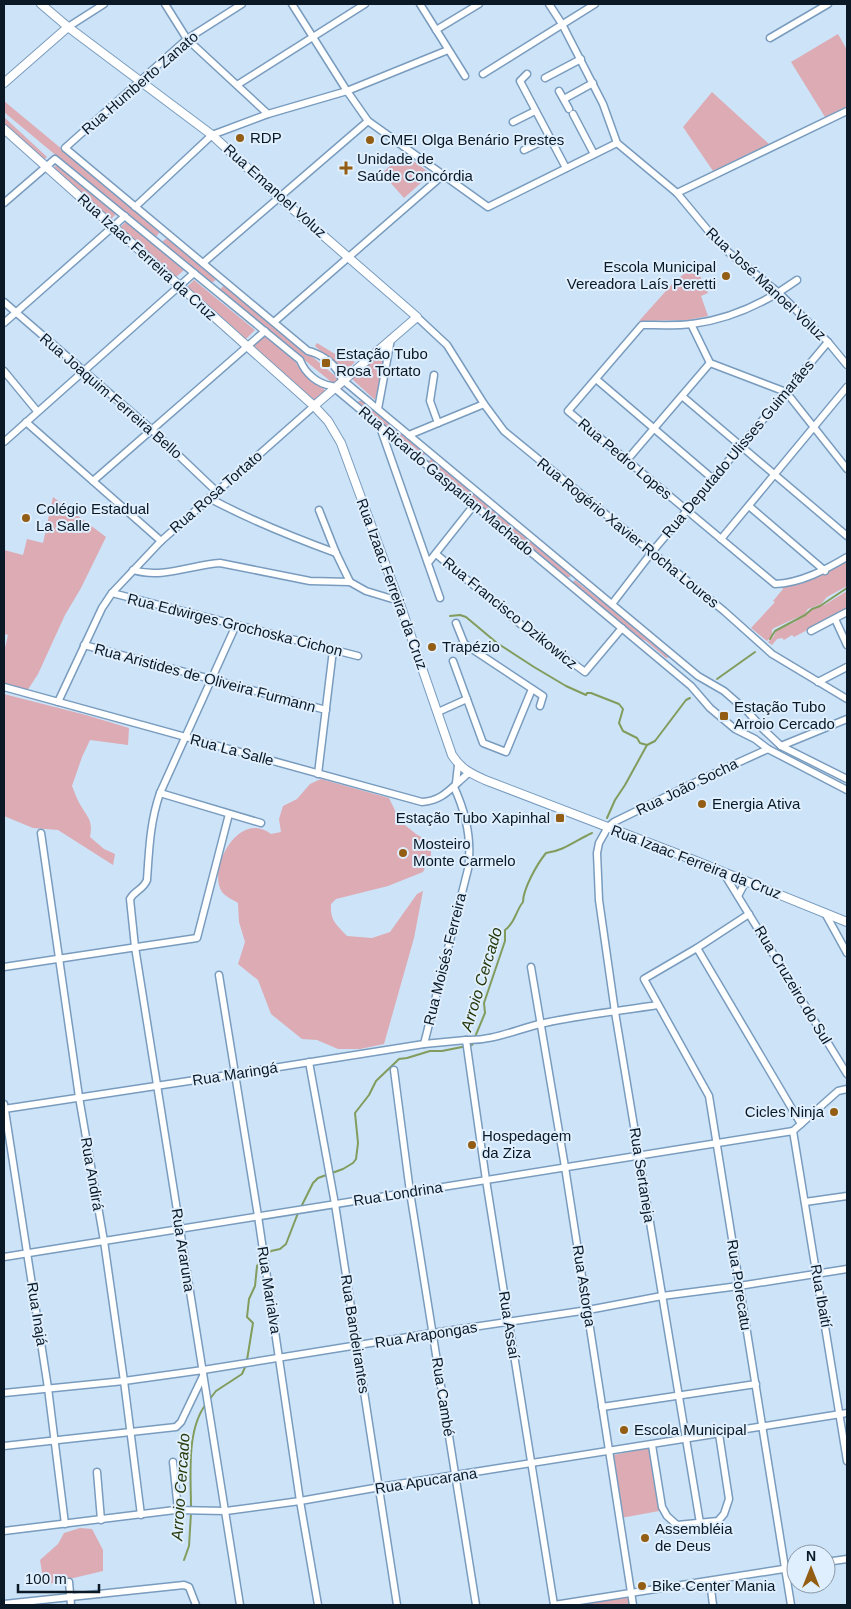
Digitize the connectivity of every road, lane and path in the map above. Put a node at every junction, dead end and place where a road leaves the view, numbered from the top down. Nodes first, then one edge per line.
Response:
1 (41, 4) edge
2 (104, 4) edge
3 (165, 4) edge
4 (242, 4) edge
5 (292, 4) edge
6 (365, 4) edge
7 (420, 4) edge
8 (479, 4) edge
9 (549, 4) edge
10 (595, 4) edge
11 (809, 4) edge
12 (828, 4) edge
13 (814, 12) junction
14 (562, 24) junction
15 (68, 26) junction
16 (436, 30) junction
17 (313, 37) junction
18 (770, 38) dead end
19 (187, 39) junction
20 (448, 50) junction
21 (580, 59) junction
22 (483, 74) dead end
23 (527, 74) dead end
24 (465, 76) dead end
25 (545, 78) dead end
26 (140, 81) junction
27 (4, 83) edge
28 (593, 83) junction
29 (237, 85) junction
30 (347, 91) junction
31 (559, 91) dead end
32 (564, 99) junction
33 (535, 111) junction
34 (847, 111) edge
35 (268, 114) junction
36 (368, 121) junction
37 (513, 122) dead end
38 (4, 129) edge
39 (212, 135) junction
40 (549, 138) junction
41 (618, 143) junction
42 (65, 148) joint
43 (524, 150) dead end
44 (594, 154) junction
45 (46, 167) junction
46 (566, 168) junction
47 (443, 174) junction
48 (677, 193) junction
49 (280, 198) junction
50 (4, 203) edge
51 (135, 207) junction
52 (125, 216) junction
53 (112, 226) junction
54 (170, 236) junction
55 (158, 244) junction
56 (349, 256) junction
57 (203, 263) junction
58 (194, 273) junction
59 (221, 278) junction
60 (798, 280) dead end
61 (180, 286) junction
62 (211, 287) junction
63 (779, 293) junction
64 (4, 302) edge
65 (16, 312) junction
66 (417, 317) junction
67 (274, 322) junction
68 (4, 323) edge
69 (691, 324) junction
70 (265, 331) junction
71 (391, 339) junction
72 (828, 342) junction
73 (247, 347) junction
74 (710, 363) junction
75 (847, 365) edge
76 (4, 370) edge
77 (83, 371) junction
78 (434, 375) dead end
79 (596, 379) junction
80 (344, 381) junction
81 (847, 387) edge
82 (335, 388) junction
83 (786, 392) junction
84 (360, 395) junction
85 (682, 396) junction
86 (352, 403) junction
87 (484, 404) junction
88 (314, 406) junction
89 (378, 409) junction
90 (37, 411) junction
91 (26, 422) junction
92 (438, 423) junction
93 (380, 426) junction
94 (654, 428) junction
95 (814, 429) junction
96 (152, 430) junction
97 (409, 435) junction
98 (4, 442) edge
99 (742, 446) junction
100 (432, 454) junction
101 (627, 460) junction
102 (424, 463) junction
103 (847, 469) edge
104 (775, 475) junction
105 (713, 479) junction
106 (93, 481) junction
107 (216, 491) junction
108 (209, 498) junction
109 (474, 505) junction
110 (749, 506) junction
111 (319, 510) dead end
112 (687, 510) junction
113 (847, 536) edge
114 (721, 538) junction
115 (161, 541) junction
116 (652, 552) junction
117 (336, 553) junction
118 (436, 554) junction
119 (847, 557) edge
120 (428, 563) junction
121 (133, 570) junction
122 (824, 571) junction
123 (580, 577) junction
124 (350, 582) junction
125 (570, 584) junction
126 (112, 593) junction
127 (440, 598) dead end
128 (399, 601) junction
129 (612, 604) junction
130 (847, 612) edge
131 (835, 619) junction
132 (456, 623) dead end
133 (236, 624) junction
134 (622, 628) junction
135 (811, 631) dead end
136 (84, 645) junction
137 (847, 645) edge
138 (333, 650) junction
139 (358, 656) dead end
140 (675, 656) junction
141 (454, 661) dead end
142 (666, 665) junction
143 (847, 667) edge
144 (211, 679) junction
145 (818, 682) junction
146 (4, 687) edge
147 (532, 689) junction
148 (467, 699) junction
149 (847, 699) edge
150 (58, 702) junction
151 (540, 706) dead end
152 (326, 710) junction
153 (438, 712) junction
154 (847, 719) edge
155 (185, 737) junction
156 (781, 746) junction
157 (768, 749) junction
158 (458, 765) junction
159 (469, 772) junction
160 (318, 774) junction
161 (847, 778) edge
162 (455, 785) junction
163 (847, 790) edge
164 (160, 794) junction
165 (229, 814) junction
166 (261, 823) dead end
167 (608, 827) junction
168 (41, 833) dead end
169 (723, 872) junction
170 (746, 881) junction
171 (738, 896) junction
172 (825, 913) junction
173 (749, 914) junction
174 (847, 922) edge
175 (135, 947) junction
176 (697, 948) junction
177 (847, 952) edge
178 (59, 957) junction
179 (4, 967) edge
180 (531, 967) dead end
181 (219, 975) dead end
182 (658, 1005) junction
183 (615, 1012) junction
184 (540, 1024) junction
185 (468, 1043) junction
186 (424, 1044) junction
187 (309, 1062) junction
188 (394, 1070) dead end
189 (235, 1074) junction
190 (847, 1074) edge
191 (157, 1085) junction
192 (847, 1089) edge
193 (79, 1097) junction
194 (4, 1107) edge
195 (801, 1124) junction
196 (793, 1131) junction
197 (716, 1143) junction
198 (640, 1156) junction
199 (565, 1167) junction
200 (486, 1180) junction
201 (410, 1192) junction
202 (847, 1196) edge
203 (805, 1202) junction
204 (335, 1204) junction
205 (258, 1216) junction
206 (180, 1230) junction
207 (104, 1241) junction
208 (27, 1253) junction
209 (4, 1257) edge
210 (847, 1269) edge
211 (817, 1274) junction
212 (739, 1286) junction
213 (662, 1296) junction
214 (588, 1310) junction
215 (509, 1323) junction
216 (433, 1333) junction
217 (358, 1346) junction
218 (279, 1357) junction
219 (203, 1373) junction
220 (124, 1381) junction
221 (756, 1384) junction
222 (48, 1388) junction
223 (4, 1393) edge
224 (679, 1396) junction
225 (602, 1407) junction
226 (844, 1414) edge
227 (763, 1427) junction
228 (131, 1433) junction
229 (719, 1434) junction
230 (54, 1440) junction
231 (686, 1440) junction
232 (652, 1445) junction
233 (4, 1446) edge
234 (610, 1451) junction
235 (847, 1460) edge
236 (174, 1462) dead end
237 (532, 1464) junction
238 (97, 1472) dead end
239 (456, 1476) junction
240 (380, 1487) junction
241 (300, 1502) junction
242 (178, 1510) junction
243 (226, 1511) junction
244 (141, 1515) junction
245 (101, 1520) junction
246 (700, 1523) junction
247 (65, 1524) junction
248 (4, 1531) edge
249 (786, 1569) joint
250 (710, 1581) junction
251 (69, 1582) dead end
252 (631, 1593) junction
253 (71, 1597) junction
254 (4, 1604) edge
255 (71, 1605) edge
256 (196, 1605) edge
257 (240, 1605) edge
258 (318, 1605) edge
259 (397, 1605) edge
260 (476, 1605) edge
261 (554, 1605) edge
262 (633, 1605) edge
263 (713, 1605) edge

1 - 15 main road, Rua Emanoel Voluz
2 - 15 street
3 - 19 street
4 - 19 street, Rua Humberto Zanato
5 - 17 street
6 - 17 street
7 - 16 street
8 - 16 street
9 - 14 street
10 - 14 street
11 - 13 street
12 - 13 street
13 - 18 street
14 - 21 street
14 - 22 street
15 - 26 main road, Rua Emanoel Voluz
15 - 27 main road
16 - 20 street
17 - 29 street
17 - 30 street
19 - 26 street, Rua Humberto Zanato
19 - 29 street
20 - 24 street
20 - 30 street
21 - 25 street
21 - 28 street
23 - 33 street
26 - 39 main road, Rua Emanoel Voluz
26 - 42 street, Rua Humberto Zanato
28 - 32 street
28 - 41 street
29 - 35 street
30 - 35 street
30 - 36 street
31 - 32 street
32 - 44 street
33 - 37 street
33 - 40 street
34 - 48 street
35 - 39 street
36 - 47 street
36 - 49 street
38 - 45 main road, Rua Izaac Ferreira da Cruz
39 - 49 main road, Rua Emanoel Voluz
39 - 51 street
40 - 43 street
40 - 46 street
41 - 44 street
41 - 48 street, Rua José Manoel Voluz
42 - 51 street, Rua Ricardo Gasparian Machado
44 - 46 street
45 - 50 street
45 - 52 street, Rua Ricardo Gasparian Machado
45 - 53 main road, Rua Izaac Ferreira da Cruz
46 - 47 street
47 - 56 street
48 - 63 street, Rua José Manoel Voluz
49 - 56 main road, Rua Emanoel Voluz
49 - 57 street
51 - 54 street, Rua Ricardo Gasparian Machado
52 - 53 street
52 - 55 street, Rua Ricardo Gasparian Machado
53 - 61 main road, Rua Izaac Ferreira da Cruz
53 - 65 street
54 - 55 street
54 - 57 street, Rua Ricardo Gasparian Machado
55 - 58 street, Rua Ricardo Gasparian Machado
56 - 66 main road, Rua Emanoel Voluz
56 - 67 street
57 - 59 street, Rua Ricardo Gasparian Machado
58 - 61 street
58 - 62 street, Rua Ricardo Gasparian Machado
59 - 62 street
59 - 67 street, Rua Ricardo Gasparian Machado
60 - 63 street
61 - 73 main road, Rua Izaac Ferreira da Cruz
61 - 77 street
62 - 70 street, Rua Ricardo Gasparian Machado
63 - 69 street
63 - 72 street, Rua José Manoel Voluz
64 - 65 street, Rua Joaquim Ferreira Bello
65 - 68 street
65 - 77 street, Rua Joaquim Ferreira Bello
66 - 71 main road, Rua Rosa Tortato
66 - 87 street, Rua Emanoel Voluz
67 - 80 street, Rua Ricardo Gasparian Machado
69 - 74 street
69 - 79 street
70 - 73 street
70 - 82 street, Rua Ricardo Gasparian Machado
71 - 80 main road, Rua Rosa Tortato
71 - 89 street
72 - 75 street, Rua José Manoel Voluz
72 - 83 street, Rua Deputado Ulisses Guimarães
73 - 88 main road, Rua Izaac Ferreira da Cruz
73 - 96 street
74 - 83 street
74 - 85 street
76 - 90 street
77 - 90 street
77 - 96 street, Rua Joaquim Ferreira Bello
78 - 92 street
79 - 94 street
79 - 101 street, Rua Pedro Lopes
80 - 82 main road, Rua Rosa Tortato
80 - 84 street, Rua Ricardo Gasparian Machado
81 - 95 street
82 - 86 street, Rua Ricardo Gasparian Machado
82 - 88 main road, Rua Rosa Tortato
83 - 95 street
83 - 99 street, Rua Deputado Ulisses Guimarães
84 - 86 street
84 - 89 street, Rua Ricardo Gasparian Machado
85 - 94 street
85 - 99 street
86 - 93 street, Rua Ricardo Gasparian Machado
87 - 92 street
87 - 116 street, Rua Rogério Xavier Rocha Loures
88 - 107 street, Rua Rosa Tortato
88 - 128 main road, Rua Izaac Ferreira da Cruz
89 - 97 street, Rua Ricardo Gasparian Machado
90 - 91 street
91 - 98 street
91 - 106 street
92 - 97 street
93 - 102 street, Rua Ricardo Gasparian Machado
93 - 120 street
94 - 101 street
94 - 105 street
95 - 103 street
95 - 104 street
96 - 106 street
96 - 107 street, Rua Joaquim Ferreira Bello
97 - 100 street, Rua Ricardo Gasparian Machado
99 - 104 street
99 - 105 street, Rua Deputado Ulisses Guimarães
100 - 102 street
100 - 123 street, Rua Ricardo Gasparian Machado
101 - 112 street, Rua Pedro Lopes
102 - 109 street, Rua Ricardo Gasparian Machado
104 - 110 street
104 - 113 street
105 - 112 street, Rua Deputado Ulisses Guimarães
106 - 115 street
107 - 108 street, Rua Rosa Tortato
108 - 115 street, Rua Rosa Tortato
108 - 117 street
109 - 118 street
109 - 125 street, Rua Ricardo Gasparian Machado
110 - 114 street
110 - 122 street
111 - 117 street
112 - 114 street, Rua Pedro Lopes
112 - 116 street, Rua Deputado Ulisses Guimarães
114 - 122 street, Rua Pedro Lopes
115 - 121 street, Rua Rosa Tortato
116 - 129 street, Rua Deputado Ulisses Guimarães
116 - 145 street, Rua Rogério Xavier Rocha Loures
117 - 124 street
118 - 120 street
118 - 134 street, Rua Francisco Dzikowicz
119 - 122 street
120 - 127 street
121 - 124 street
121 - 126 street, Rua Rosa Tortato
123 - 125 street
123 - 129 street, Rua Ricardo Gasparian Machado
124 - 128 street
125 - 134 street, Rua Ricardo Gasparian Machado
126 - 133 street, Rua Edwirges Grochoska Cichon
126 - 136 street, Rua Rosa Tortato
128 - 153 main road, Rua Izaac Ferreira da Cruz
129 - 140 street, Rua Ricardo Gasparian Machado
130 - 131 street
131 - 135 street
131 - 137 street
132 - 147 street
133 - 138 street, Rua Edwirges Grochoska Cichon
133 - 144 street
134 - 142 street, Rua Ricardo Gasparian Machado
136 - 144 street, Rua Aristides de Oliveira Furmann
136 - 150 street, Rua Rosa Tortato
138 - 139 street, Rua Edwirges Grochoska Cichon
138 - 152 street
140 - 142 street
140 - 156 street, Rua Ricardo Gasparian Machado
141 - 148 street
142 - 157 street, Rua Ricardo Gasparian Machado
143 - 145 street
144 - 152 street, Rua Aristides de Oliveira Furmann
144 - 155 street
145 - 149 street, Rua Rogério Xavier Rocha Loures
146 - 150 street, Rua La Salle
147 - 148 street
147 - 151 street
148 - 153 street
150 - 155 street, Rua La Salle
152 - 160 street
153 - 158 main road, Rua Izaac Ferreira da Cruz
154 - 156 street
155 - 160 street, Rua La Salle
155 - 164 street
156 - 161 street, Rua Ricardo Gasparian Machado
157 - 163 street, Rua Ricardo Gasparian Machado
157 - 167 street, Rua João Socha
158 - 159 main road, Rua Izaac Ferreira da Cruz
158 - 162 street
159 - 162 street, Rua La Salle
159 - 167 main road, Rua Izaac Ferreira da Cruz
160 - 162 street, Rua La Salle
162 - 186 street, Rua Moisés Ferreira
164 - 165 street
164 - 175 street, Rua Araruna
165 - 166 street
165 - 175 street
167 - 169 main road, Rua Izaac Ferreira da Cruz
167 - 183 street, Rua Sertaneja
168 - 178 street, Rua Andirá
169 - 170 main road, Rua Izaac Ferreira da Cruz
169 - 171 street, Rua Cruzeiro do Sul
170 - 171 street
170 - 172 main road, Rua Izaac Ferreira da Cruz
171 - 173 street, Rua Cruzeiro do Sul
172 - 174 main road, Rua Izaac Ferreira da Cruz
172 - 177 street
173 - 176 street
173 - 190 street, Rua Cruzeiro do Sul
175 - 178 street
175 - 191 street, Rua Araruna
176 - 182 street, Rua Porecatu
176 - 195 street
178 - 179 street
178 - 193 street, Rua Andirá
180 - 184 street, Rua Astorga
181 - 189 street, Rua Marialva
182 - 183 street, Rua Maringá
182 - 197 street, Rua Porecatu
183 - 184 street, Rua Maringá
183 - 198 street, Rua Sertaneja
184 - 185 street, Rua Maringá
184 - 199 street, Rua Astorga
185 - 186 street, Rua Maringá
185 - 200 street, Rua Assaí
186 - 187 street, Rua Maringá
187 - 189 street, Rua Maringá
187 - 204 street, Rua Bandeirantes
188 - 201 street, Rua Cambé
189 - 191 street, Rua Maringá
189 - 205 street, Rua Marialva
191 - 193 street, Rua Maringá
191 - 206 street, Rua Araruna
192 - 195 street
193 - 194 street, Rua Maringá
193 - 207 street, Rua Andirá
194 - 208 street, Rua Inajá
195 - 196 street
196 - 197 street, Rua Londrina
196 - 203 street, Rua Ibaití
197 - 198 street, Rua Londrina
197 - 212 street, Rua Porecatu
198 - 199 street, Rua Londrina
198 - 213 street, Rua Sertaneja
199 - 200 street, Rua Londrina
199 - 214 street, Rua Astorga
200 - 201 street, Rua Londrina
200 - 215 street, Rua Assaí
201 - 204 street, Rua Londrina
201 - 216 street, Rua Cambé
202 - 203 street
203 - 211 street, Rua Ibaití
204 - 205 street, Rua Londrina
204 - 217 street, Rua Bandeirantes
205 - 206 street, Rua Londrina
205 - 218 street, Rua Marialva
206 - 207 street, Rua Londrina
206 - 219 street, Rua Araruna
207 - 208 street, Rua Londrina
207 - 220 street, Rua Andirá
208 - 209 street, Rua Londrina
208 - 222 street, Rua Inajá
210 - 211 street, Rua Arapongas
211 - 212 street, Rua Arapongas
211 - 226 street, Rua Ibaití
212 - 213 street, Rua Arapongas
212 - 221 street, Rua Porecatu
213 - 214 street, Rua Arapongas
213 - 224 street, Rua Sertaneja
214 - 215 street, Rua Arapongas
214 - 225 street, Rua Astorga
215 - 216 street, Rua Arapongas
215 - 237 street, Rua Assaí
216 - 217 street, Rua Arapongas
216 - 239 street, Rua Cambé
217 - 218 street, Rua Arapongas
217 - 240 street, Rua Bandeirantes
218 - 219 street, Rua Arapongas
218 - 241 street, Rua Marialva
219 - 220 street, Rua Arapongas
219 - 228 street
219 - 243 street, Rua Araruna
220 - 222 street, Rua Arapongas
220 - 228 street, Rua Andirá
221 - 224 street
221 - 227 street, Rua Porecatu
222 - 223 street, Rua Arapongas
222 - 230 street, Rua Inajá
224 - 225 street
224 - 231 street, Rua Sertaneja
225 - 234 street, Rua Astorga
226 - 227 street, Rua Apucarana
226 - 235 street, Rua Ibaití
227 - 229 street, Rua Apucarana
227 - 249 street, Rua Porecatu
228 - 230 street
228 - 244 street, Rua Andirá
229 - 231 street, Rua Apucarana
229 - 246 street
230 - 233 street
230 - 247 street, Rua Inajá
231 - 232 street, Rua Apucarana
231 - 246 street, Rua Sertaneja
232 - 234 street, Rua Apucarana
232 - 246 street
234 - 237 street, Rua Apucarana
234 - 252 street, Rua Astorga
236 - 242 street
237 - 239 street, Rua Apucarana
237 - 261 street, Rua Assaí
238 - 245 street
239 - 240 street, Rua Apucarana
239 - 260 street, Rua Cambé
240 - 241 street, Rua Apucarana
240 - 259 street, Rua Bandeirantes
241 - 243 street, Rua Apucarana
241 - 258 street, Rua Marialva
242 - 243 street, Rua Apucarana
242 - 244 street, Rua Apucarana
243 - 257 street, Rua Araruna
244 - 245 street, Rua Apucarana
245 - 247 street, Rua Apucarana
247 - 248 street, Rua Apucarana
249 - 250 street
250 - 252 street
250 - 263 street
251 - 253 street
252 - 261 street
252 - 262 street, Rua Astorga
253 - 254 street
253 - 255 street
253 - 256 street

